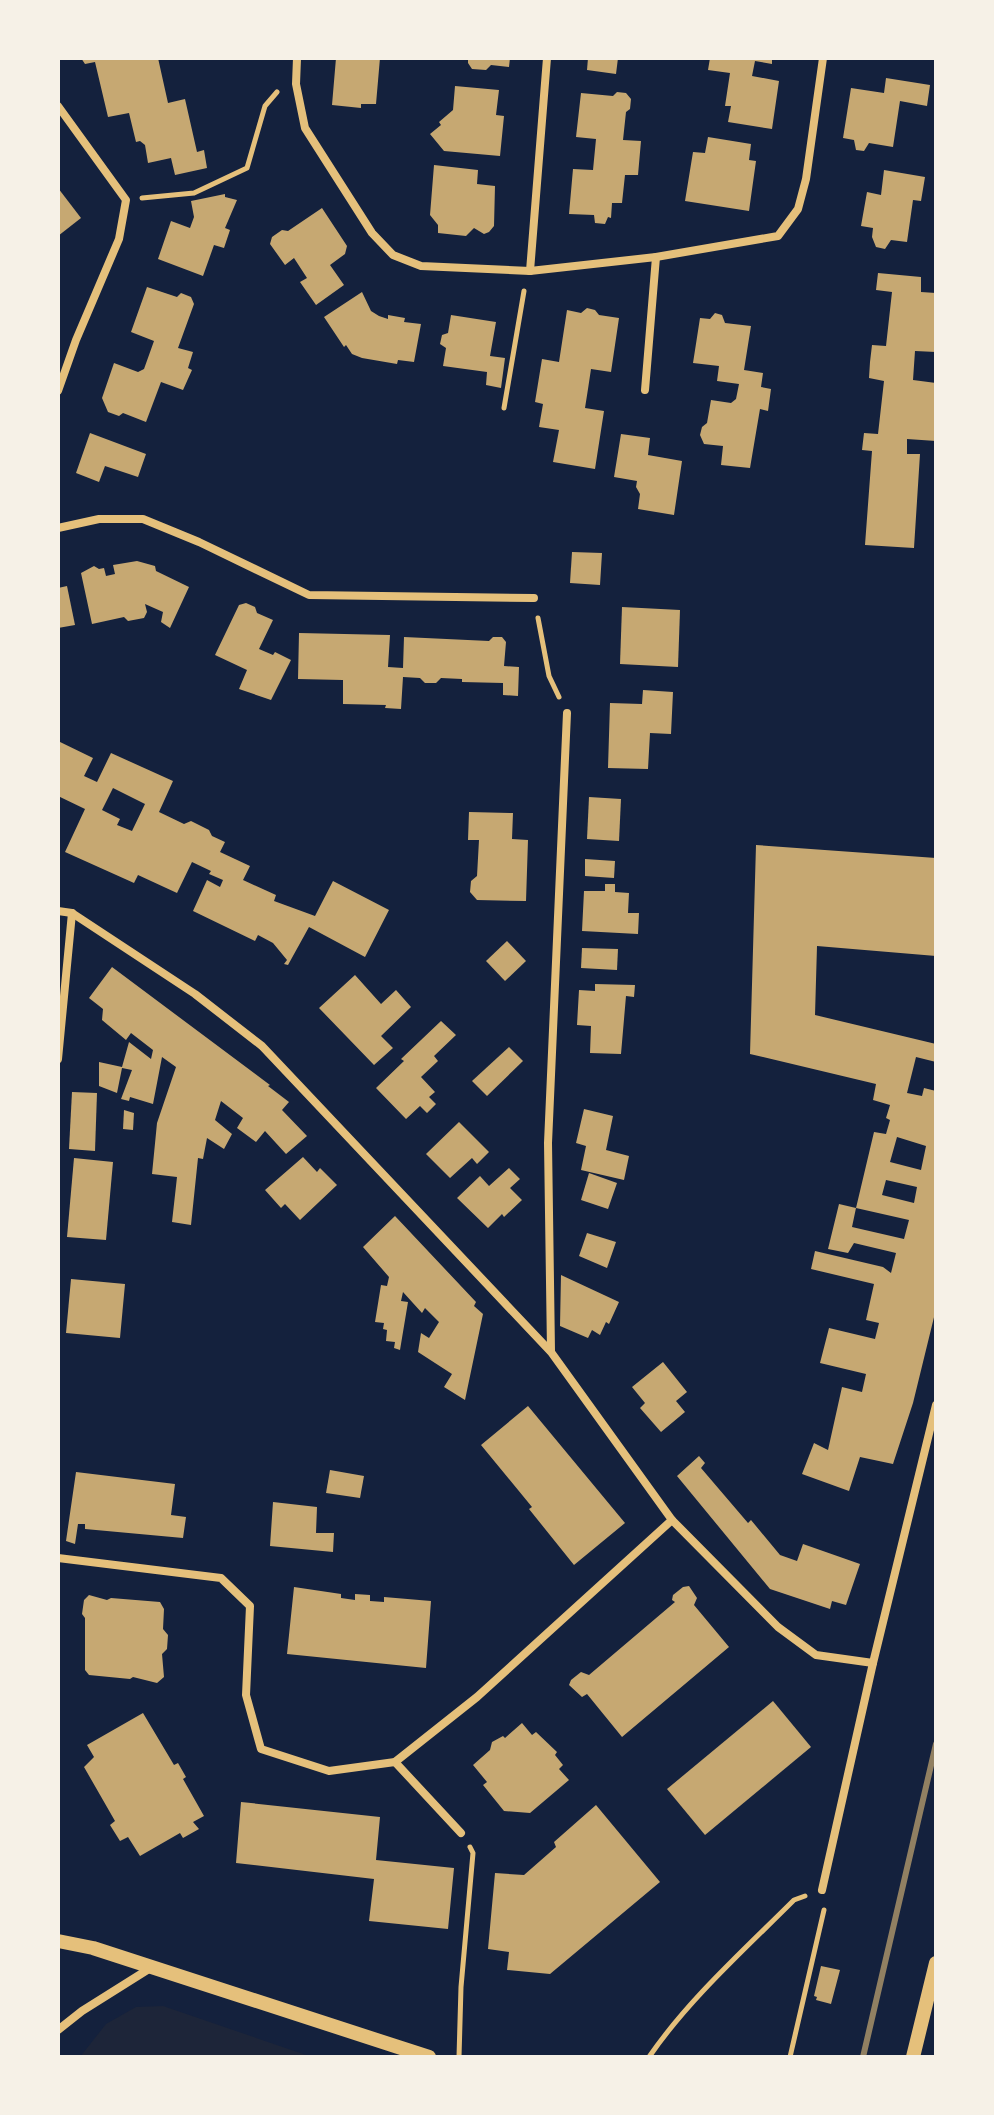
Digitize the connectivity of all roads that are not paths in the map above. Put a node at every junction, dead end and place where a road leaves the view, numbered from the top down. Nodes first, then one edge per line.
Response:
1 (297, 58) edge
2 (547, 58) edge
3 (823, 58) edge
4 (58, 106) edge
5 (656, 257) junction
6 (530, 271) junction
7 (645, 390) dead end
8 (58, 391) edge
9 (58, 528) edge
10 (534, 598) road end
11 (567, 713) road end
12 (58, 911) edge
13 (72, 913) junction
14 (58, 1059) edge
15 (551, 1352) junction
16 (936, 1405) edge
17 (672, 1520) junction
18 (58, 1558) edge
19 (873, 1663) junction
20 (395, 1762) junction
21 (461, 1833) road end
22 (822, 1890) road end
23 (58, 1941) edge
24 (936, 1963) edge
25 (152, 1967) junction
26 (58, 2030) edge
27 (429, 2057) edge
28 (913, 2057) edge

1 - 6 street
2 - 6 street
3 - 5 street
4 - 8 street
5 - 6 street
5 - 7 street
9 - 10 street
11 - 15 street
12 - 13 street
13 - 14 street
13 - 15 street
15 - 17 street
16 - 19 street
17 - 19 street
17 - 20 street
18 - 20 street
19 - 22 street
20 - 21 street
23 - 25 street
24 - 28 street
25 - 26 street
25 - 27 street

